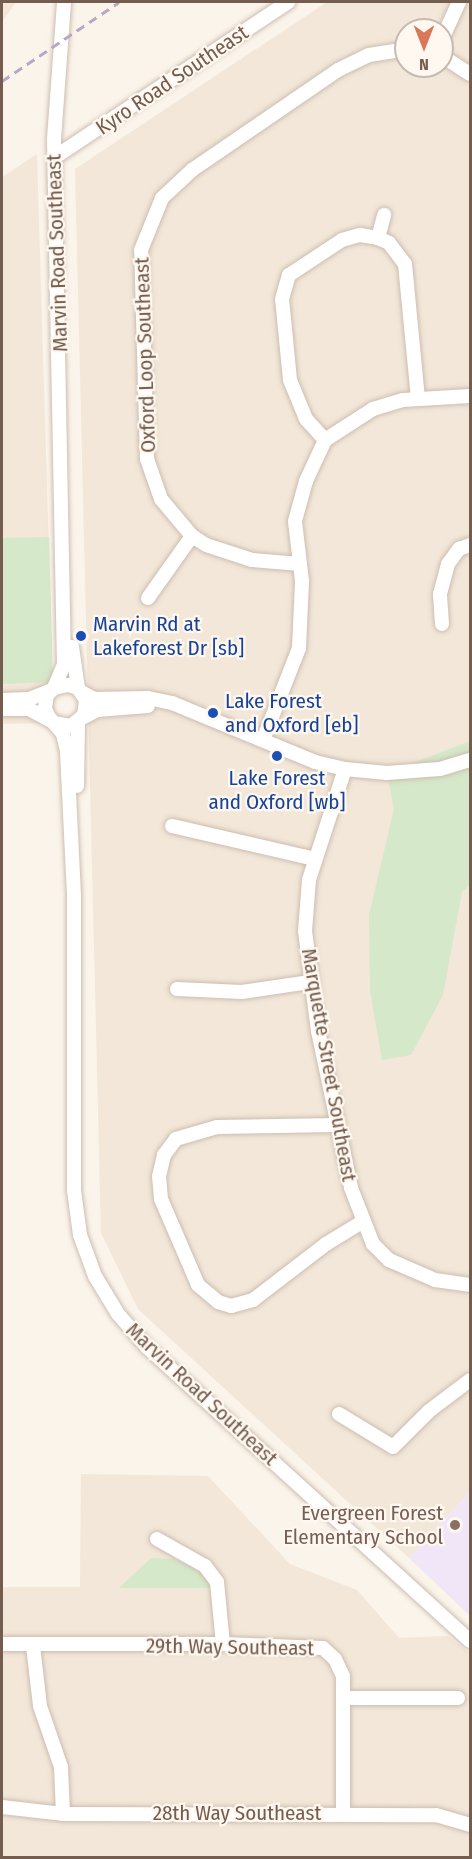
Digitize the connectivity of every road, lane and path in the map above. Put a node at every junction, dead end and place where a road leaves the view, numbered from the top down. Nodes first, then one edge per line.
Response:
1 (64, 2) edge
2 (288, 2) edge
3 (459, 2) edge
4 (452, 18) edge
5 (394, 51) edge
6 (454, 63) edge
7 (471, 74) edge
8 (55, 157) junction
9 (384, 215) dead end
10 (378, 238) junction
11 (471, 396) edge
12 (418, 398) junction
13 (325, 440) junction
14 (64, 504) junction
15 (192, 536) junction
16 (471, 545) edge
17 (300, 564) junction
18 (148, 598) dead end
19 (442, 624) dead end
20 (52, 690) junction
21 (80, 690) junction
22 (2, 700) edge
23 (2, 709) edge
24 (183, 709) junction
25 (80, 720) junction
26 (52, 721) junction
27 (262, 740) junction
28 (471, 760) edge
29 (345, 769) junction
30 (172, 826) dead end
31 (315, 860) junction
32 (74, 896) junction
33 (310, 982) junction
34 (177, 989) dead end
35 (337, 1125) junction
36 (362, 1222) junction
37 (471, 1285) edge
38 (471, 1380) edge
39 (339, 1414) dead end
40 (157, 1539) dead end
41 (471, 1641) edge
42 (2, 1644) edge
43 (224, 1644) junction
44 (33, 1646) junction
45 (345, 1698) junction
46 (458, 1698) dead end
47 (2, 1807) edge
48 (343, 1812) junction
49 (63, 1814) junction
50 (471, 1826) edge

1 - 8 street, Marvin Road Southeast
2 - 8 street, Kyro Road Southeast
3 - 4 street
5 - 15 street, Oxford Loop Southeast
6 - 7 street
8 - 14 street, Marvin Road Southeast
9 - 10 street
10 - 12 street
10 - 13 street
11 - 12 street
12 - 13 street
13 - 17 street
14 - 20 street, Marvin Road Southeast
14 - 21 street, Marvin Road Southeast
15 - 17 street, Oxford Loop Southeast
15 - 18 street
16 - 19 street
17 - 27 street
20 - 21 street
20 - 22 street
20 - 26 street
21 - 24 street
21 - 25 street
23 - 26 street
24 - 25 street
24 - 27 street
25 - 26 street
25 - 32 street, Marvin Road Southeast
26 - 32 street, Marvin Road Southeast
27 - 29 street
28 - 29 street
29 - 31 street, Marquette Street Southeast
30 - 31 street
31 - 33 street, Marquette Street Southeast
32 - 41 street, Marvin Road Southeast
33 - 34 street
33 - 35 street, Marquette Street Southeast
35 - 36 street, Marquette Street Southeast
35 - 36 street
36 - 37 street, Marquette Street Southeast
38 - 39 street
40 - 43 street
42 - 44 street, 29th Way Southeast
43 - 44 street, 29th Way Southeast
43 - 45 street, 29th Way Southeast
44 - 49 street
45 - 46 street
45 - 48 street, 29th Way Southeast
47 - 49 street, 28th Way Southeast
48 - 49 street, 28th Way Southeast
48 - 50 street, 28th Way Southeast

